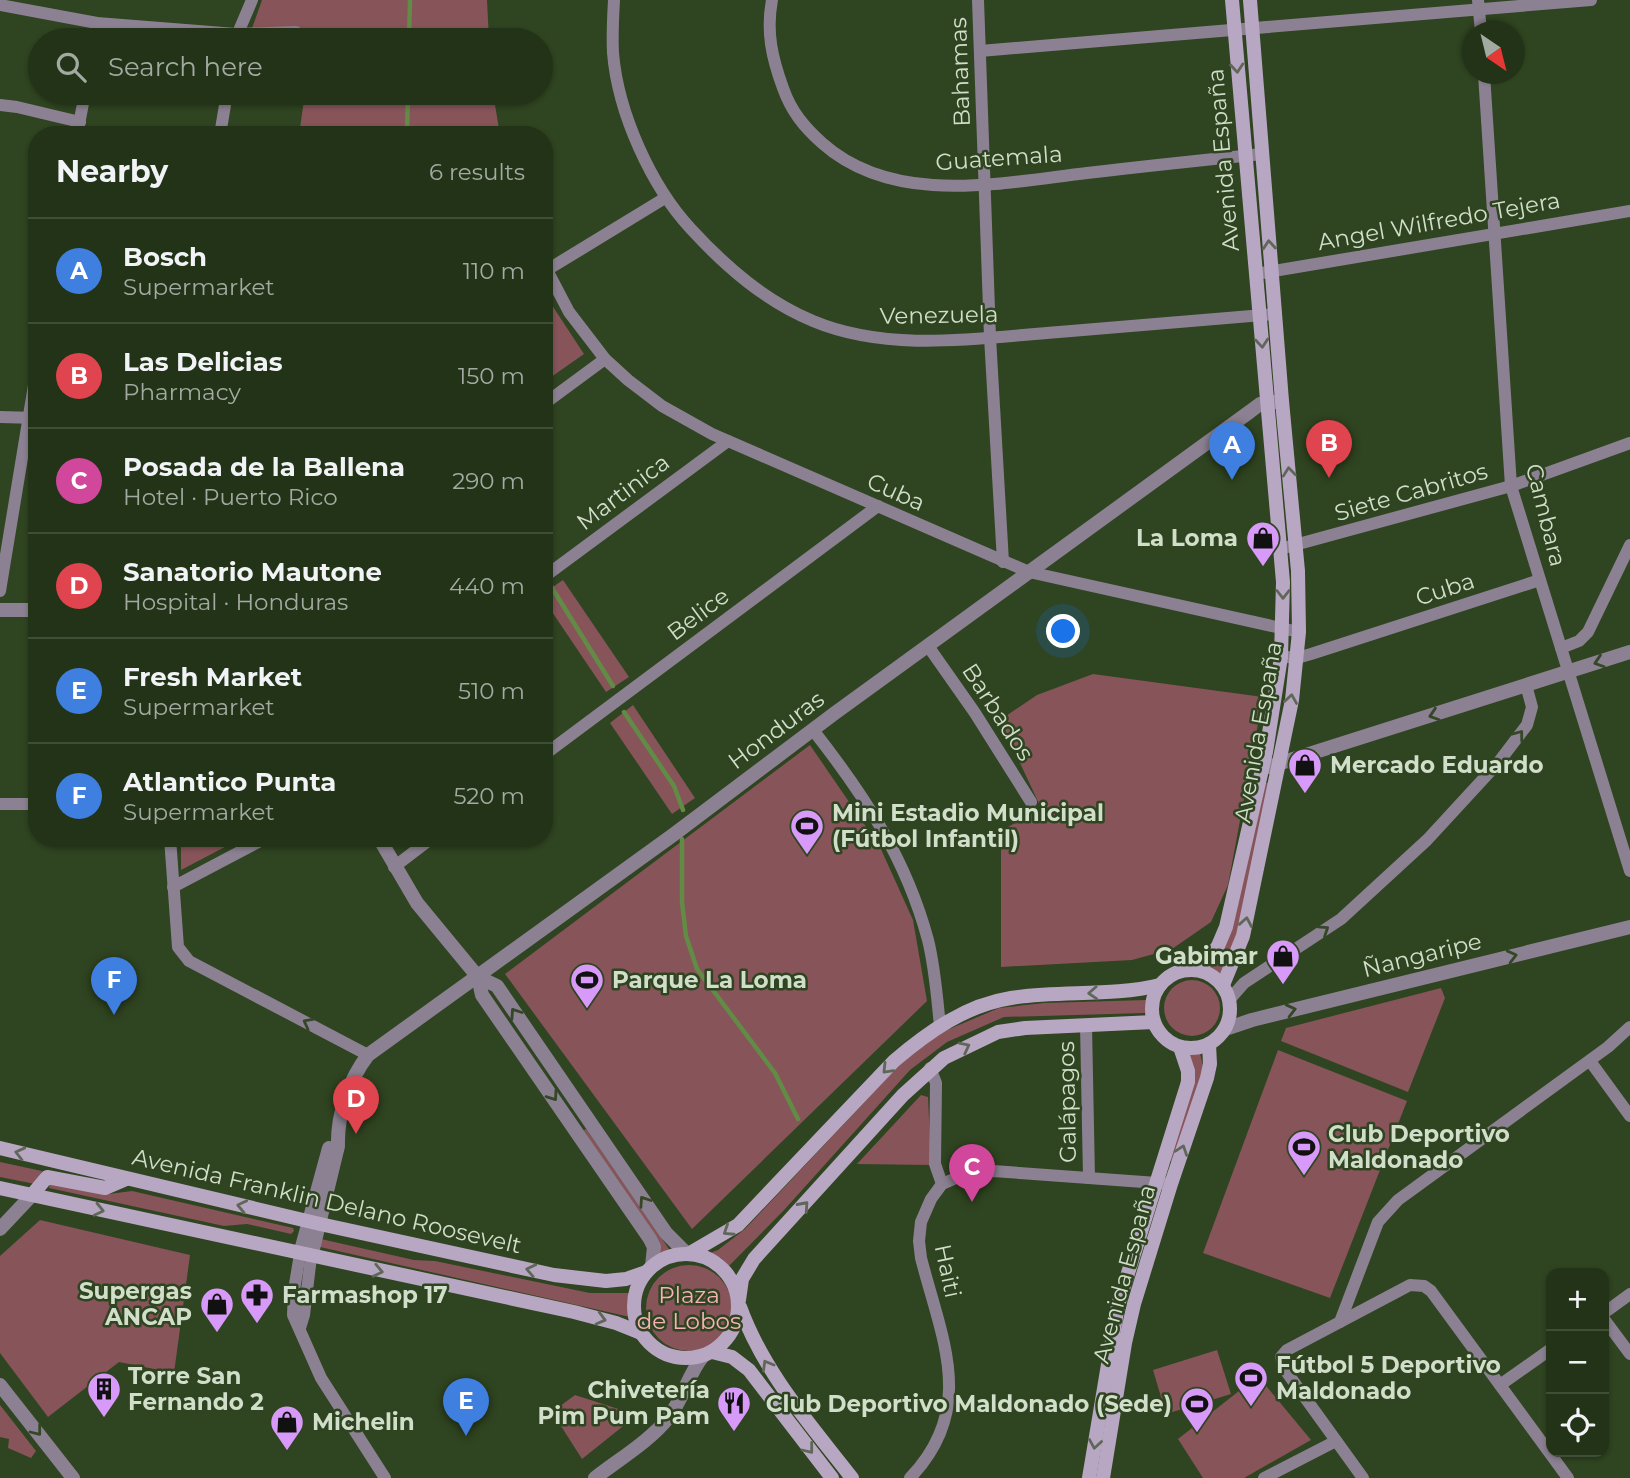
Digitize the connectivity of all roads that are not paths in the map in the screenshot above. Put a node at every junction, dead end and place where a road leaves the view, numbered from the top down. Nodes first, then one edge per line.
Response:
1 (252, 0) edge
2 (614, 0) edge
3 (772, 0) edge
4 (978, 0) edge
5 (1232, 0) edge
6 (1250, 0) edge
7 (1591, 0) edge
8 (20, 4) edge
9 (0, 5) edge
10 (1479, 5) edge
11 (97, 23) junction
12 (1251, 27) junction
13 (96, 28) edge
14 (147, 28) edge
15 (240, 28) edge
16 (1234, 29) junction
17 (980, 51) junction
18 (1485, 84) edge
19 (83, 105) edge
20 (225, 105) edge
21 (0, 106) edge
22 (72, 126) edge
23 (78, 126) edge
24 (222, 126) edge
25 (1262, 154) junction
26 (1245, 156) junction
27 (985, 184) junction
28 (665, 198) junction
29 (1630, 211) edge
30 (1496, 233) junction
31 (553, 266) edge
32 (1272, 271) junction
33 (1256, 274) junction
34 (553, 281) edge
35 (1276, 314) junction
36 (1259, 316) junction
37 (990, 337) junction
38 (605, 359) junction
39 (553, 397) edge
40 (1274, 402) junction
41 (0, 417) edge
42 (28, 418) edge
43 (28, 440) edge
44 (728, 441) junction
45 (1630, 443) edge
46 (1511, 486) junction
47 (878, 506) junction
48 (1630, 545) edge
49 (1296, 546) junction
50 (1280, 549) junction
51 (1003, 562) junction
52 (553, 571) edge
53 (1029, 572) junction
54 (1540, 580) junction
55 (0, 592) edge
56 (0, 610) edge
57 (28, 610) edge
58 (1283, 628) junction
59 (1298, 632) junction
60 (928, 646) junction
61 (1561, 648) junction
62 (1630, 652) edge
63 (1282, 657) junction
64 (1297, 658) junction
65 (1569, 672) junction
66 (1526, 685) junction
67 (813, 730) junction
68 (553, 748) edge
69 (1278, 764) junction
70 (1262, 769) junction
71 (1031, 802) dead end
72 (0, 804) edge
73 (28, 804) edge
74 (171, 847) edge
75 (249, 847) edge
76 (384, 847) edge
77 (420, 847) edge
78 (394, 867) junction
79 (1630, 871) edge
80 (173, 887) junction
81 (1630, 927) edge
82 (1199, 970) junction
83 (478, 977) junction
84 (1160, 985) junction
85 (1223, 985) junction
86 (1230, 999) junction
87 (1154, 1022) junction
88 (1086, 1025) junction
89 (940, 1026) junction
90 (1630, 1027) edge
91 (1225, 1029) junction
92 (1209, 1044) junction
93 (1180, 1046) junction
94 (368, 1055) junction
95 (1590, 1061) junction
96 (930, 1068) junction
97 (1630, 1116) edge
98 (587, 1118) junction
99 (574, 1127) junction
100 (0, 1148) edge
101 (1089, 1178) junction
102 (127, 1179) junction
103 (942, 1184) junction
104 (1163, 1184) junction
105 (0, 1188) edge
106 (32, 1195) junction
107 (314, 1222) junction
108 (0, 1228) edge
109 (688, 1253) junction
110 (306, 1256) junction
111 (649, 1269) junction
112 (1630, 1294) edge
113 (739, 1302) junction
114 (1609, 1309) edge
115 (1340, 1322) junction
116 (1609, 1326) edge
117 (641, 1333) junction
118 (1546, 1353) edge
119 (707, 1354) junction
120 (1630, 1354) edge
121 (0, 1385) edge
122 (1500, 1385) junction
123 (1336, 1441) junction
124 (825, 1475) edge
125 (73, 1478) edge
126 (385, 1478) edge
127 (595, 1478) edge
128 (852, 1478) edge
129 (909, 1478) edge
130 (1089, 1478) edge
131 (1103, 1478) edge
132 (1264, 1478) edge
133 (1363, 1478) edge
134 (1568, 1478) edge

1 - 15 street
2 - 28 street, Venezuela
3 - 27 street, Guatemala
4 - 17 street, Bahamas
5 - 16 main road, Avenida España
6 - 12 main road, Avenida España
7 - 10 street
8 - 9 street
8 - 11 street
10 - 12 street
11 - 13 street
11 - 14 street
12 - 16 street
12 - 25 main road, Avenida España
16 - 17 street
16 -> 26 main road, Avenida España
17 - 27 street, Bahamas
18 - 30 street, Cambara
19 - 23 street
20 - 24 street
21 - 22 street
25 - 26 street, Guatemala
32 -> 25 main road, Avenida España
26 - 27 street, Guatemala
26 - 33 main road, Avenida España
27 - 37 street, Bahamas
28 - 31 street, Cuba
28 - 37 street, Venezuela
29 - 30 street, Angel Wilfredo Tejera
30 - 32 street, Angel Wilfredo Tejera
30 - 46 street, Cambara
32 - 33 street, Angel Wilfredo Tejera
32 - 35 main road, Avenida España
33 - 36 main road, Avenida España
34 - 38 street, Cuba
35 - 36 street
35 - 40 main road, Avenida España
36 - 37 street, Venezuela
36 -> 40 main road, Avenida España
37 - 51 street, Bahamas
38 - 39 street
38 - 44 street, Cuba
49 -> 40 main road, Avenida España
40 - 50 main road, Avenida España
40 - 53 street, Honduras
41 - 42 street
43 - 55 street
44 - 47 street, Cuba
44 - 52 street, Martinica
45 - 46 street, Siete Cabritos
46 - 49 street, Siete Cabritos
46 - 54 street, Cambara
47 - 51 street, Cuba
47 - 68 street, Belice
48 - 61 street
49 - 50 street, Siete Cabritos
49 - 59 main road, Avenida España
50 -> 58 main road, Avenida España
51 - 53 street, Cuba
53 - 58 street, Cuba
53 - 60 street, Honduras
54 - 61 street, Cambara
54 - 64 street, Cuba
56 - 57 street
58 - 59 street, Cuba
58 - 63 main road, Avenida España
59 - 64 main road, Avenida España
60 - 67 street, Honduras
60 - 71 street, Barbados
61 - 65 street, Cambara
62 -> 65 street
63 - 64 street, Cuba
63 - 70 main road, Avenida España
69 -> 64 main road, Avenida España
65 - 66 street
65 - 79 street, Cambara
66 -> 69 street
86 -> 66 street
67 - 83 street, Honduras
67 - 89 street
69 - 70 street
85 -> 69 main road, Avenida España
70 - 82 main road, Avenida España
72 - 73 street
74 - 80 street
75 - 80 street
76 - 78 street
77 - 78 street
78 - 83 street
94 -> 80 street
91 -> 81 street, Ñangaripe
82 - 84 main road
82 - 85 main road
83 - 94 street, Honduras
98 -> 83 street
83 -> 99 street
84 - 87 main road
84 -> 89 main road
85 - 86 main road
86 - 91 main road
87 - 88 main road
87 - 93 main road
96 -> 88 main road
88 - 101 street, Galápagos
89 -> 109 main road
90 - 95 street
91 - 92 main road
92 - 93 main road
104 -> 92 main road, Avenida España
93 - 104 main road, Avenida España
94 - 107 street, Honduras
95 - 97 street
95 - 115 street
96 - 103 street
113 -> 96 main road
98 - 99 street
109 -> 98 street
99 - 111 street
102 -> 100 main road, Avenida Franklin Delano Roosevelt
101 - 103 street
101 - 104 street
102 - 106 main road
107 -> 102 main road, Avenida Franklin Delano Roosevelt
103 - 129 street, Haiti
104 -> 130 main road, Avenida España
104 - 131 main road, Avenida España
105 - 106 main road
106 - 108 street
106 -> 110 main road
107 - 110 street, Honduras
111 -> 107 main road, Avenida Franklin Delano Roosevelt
109 - 111 main road
109 - 113 main road
110 -> 117 main road
110 - 126 street
111 - 117 main road
112 - 114 street
113 - 119 main road
128 -> 113 main road
115 - 122 street
115 - 123 street
116 - 120 street
117 - 119 main road
118 - 122 street
119 -> 124 main road
119 - 127 street
121 -> 125 street
122 - 134 street
123 - 132 street
123 - 133 street

